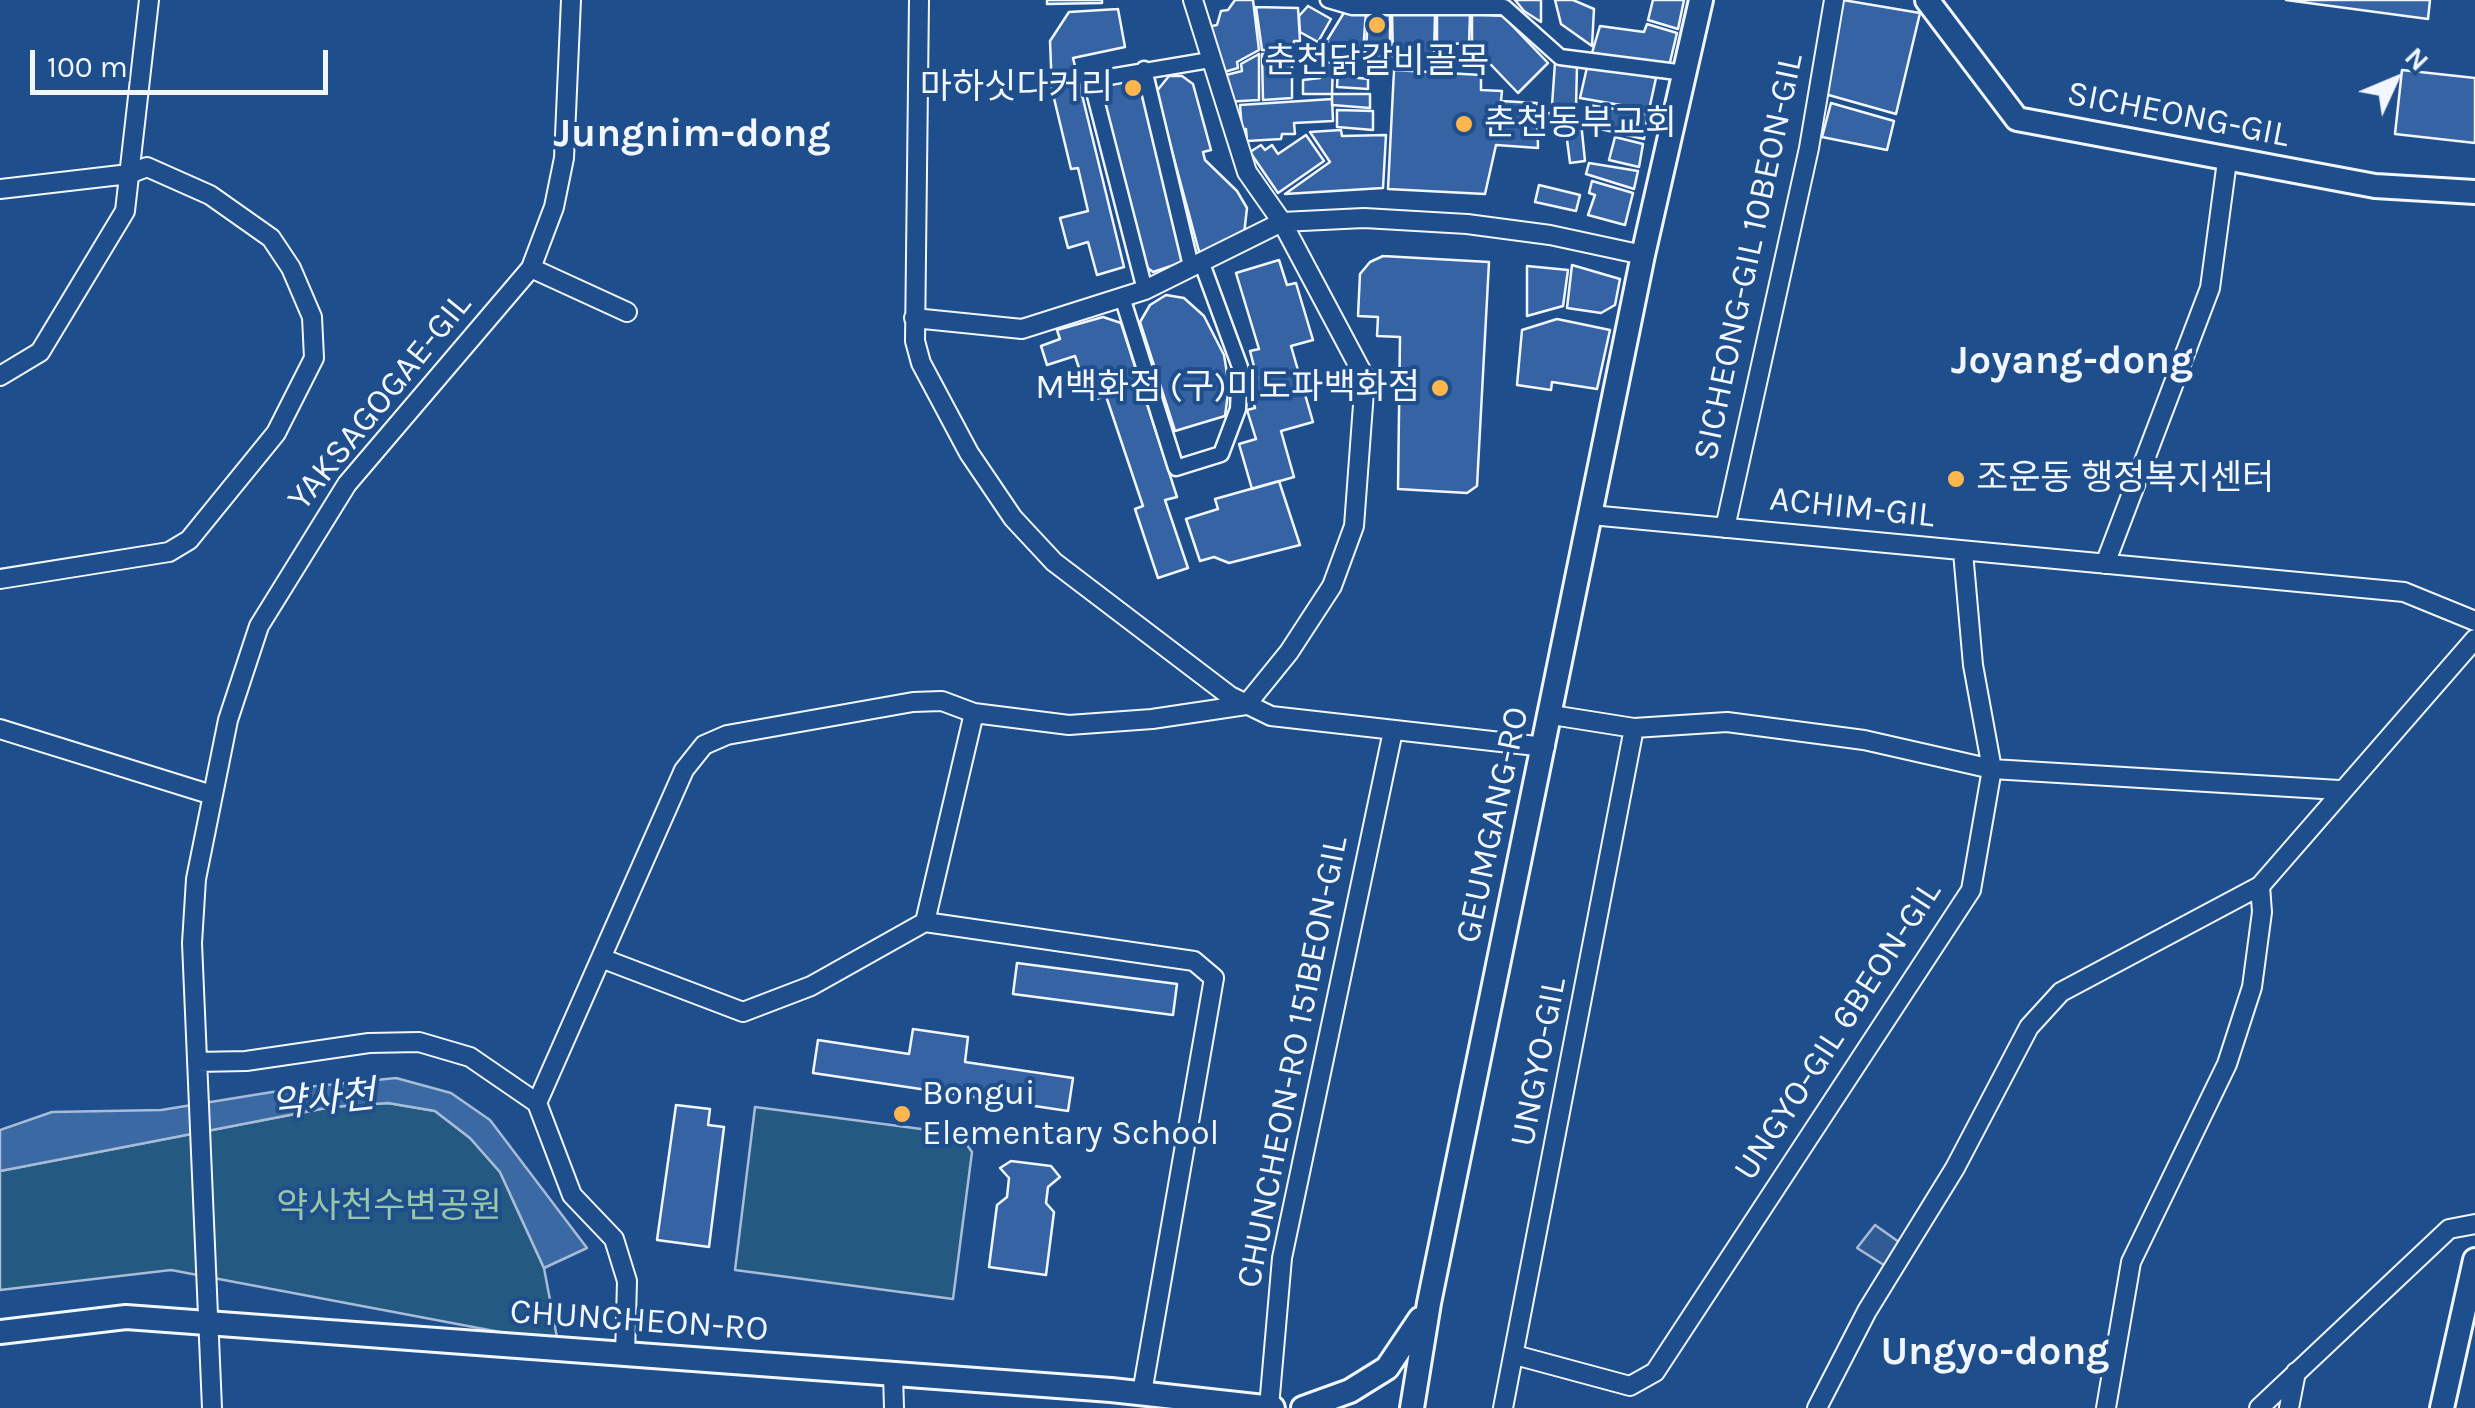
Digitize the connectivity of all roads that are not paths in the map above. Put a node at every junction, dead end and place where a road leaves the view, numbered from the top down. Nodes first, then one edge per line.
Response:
1 (150, 0) edge
2 (571, 0) edge
3 (919, 0) edge
4 (1192, 0) edge
5 (1328, 0) edge
6 (1701, 0) edge
7 (1834, 0) edge
8 (1927, 0) edge
9 (1504, 3) edge
10 (1210, 60) junction
11 (1144, 69) junction
12 (1686, 72) junction
13 (2227, 161) junction
14 (128, 174) junction
15 (0, 189) edge
16 (2475, 192) edge
17 (1282, 222) junction
18 (1643, 256) junction
19 (1196, 263) junction
20 (531, 268) junction
21 (1145, 290) junction
22 (1122, 297) junction
23 (628, 312) dead end
24 (914, 318) junction
25 (0, 376) edge
26 (1591, 515) junction
27 (1725, 528) junction
28 (1963, 552) junction
29 (2106, 564) junction
30 (0, 579) edge
31 (2475, 621) edge
32 (2475, 639) edge
33 (1246, 705) junction
34 (974, 713) junction
35 (1552, 716) junction
36 (0, 728) edge
37 (1634, 728) junction
38 (1393, 731) junction
39 (1545, 747) junction
40 (1992, 769) junction
41 (2339, 790) junction
42 (210, 794) junction
43 (2260, 886) junction
44 (925, 922) junction
45 (600, 958) junction
46 (197, 1070) junction
47 (536, 1103) junction
48 (2475, 1224) edge
49 (2474, 1271) edge
50 (1429, 1303) junction
51 (206, 1325) junction
52 (0, 1332) edge
53 (625, 1355) junction
54 (1515, 1355) junction
55 (2296, 1372) junction
56 (894, 1374) junction
57 (1142, 1393) junction
58 (1111, 1399) edge
59 (212, 1408) edge
60 (894, 1408) edge
61 (1271, 1408) edge
62 (1303, 1408) edge
63 (1412, 1408) edge
64 (1504, 1408) edge
65 (1817, 1408) edge
66 (2106, 1408) edge
67 (2259, 1408) edge
68 (2289, 1408) edge
69 (2442, 1408) edge

1 - 14 street
2 - 20 street, YAKSAGOGAE-GIL
3 - 24 street
4 - 10 street
5 - 9 street
6 - 12 street, GEUMGANG-RO
7 - 27 street, SICHEONG-GIL 10BEON-GIL
8 - 13 street, SICHEONG-GIL
9 - 12 street
10 - 11 street
10 - 17 street
11 - 19 street
11 - 21 street
12 - 18 street, GEUMGANG-RO
13 - 16 street, SICHEONG-GIL
13 - 29 street
14 - 15 street
14 - 25 street
14 - 30 street
17 - 18 street
17 - 19 street
17 - 33 street
18 - 26 street, GEUMGANG-RO
19 - 21 street
19 - 22 street
20 - 23 street
20 - 42 street, YAKSAGOGAE-GIL
21 - 22 street
22 - 24 street
24 - 33 street
26 - 27 street, ACHIM-GIL
26 - 35 street, GEUMGANG-RO
27 - 28 street, ACHIM-GIL
28 - 29 street, ACHIM-GIL
28 - 40 street, UNGYO-GIL 6BEON-GIL
29 - 31 street, ACHIM-GIL
32 - 41 street
33 - 34 street
33 - 38 street
34 - 44 street
34 - 45 street
35 - 37 street
35 - 39 street, GEUMGANG-RO
36 - 42 street
37 - 40 street
37 - 54 street, UNGYO-GIL
38 - 39 street
38 - 61 street, CHUNCHEON-RO 151BEON-GIL
39 - 50 street, GEUMGANG-RO
40 - 41 street
40 - 54 street, UNGYO-GIL 6BEON-GIL
41 - 43 street
42 - 46 street, YAKSAGOGAE-GIL
43 - 65 street
43 - 66 street
44 - 45 street
44 - 57 street
45 - 47 street
46 - 47 street
46 - 51 street, YAKSAGOGAE-GIL
47 - 53 street
48 - 55 street
49 - 69 street
50 - 62 street
50 - 63 street, GEUMGANG-RO
51 - 52 street, CHUNCHEON-RO
51 - 53 street, CHUNCHEON-RO
51 - 59 street, YAKSAGOGAE-GIL
53 - 56 street, CHUNCHEON-RO
54 - 64 street, UNGYO-GIL
55 - 67 street
55 - 68 street
56 - 58 street, CHUNCHEON-RO
56 - 60 street
57 - 58 street, CHUNCHEON-RO
57 - 61 street, CHUNCHEON-RO

